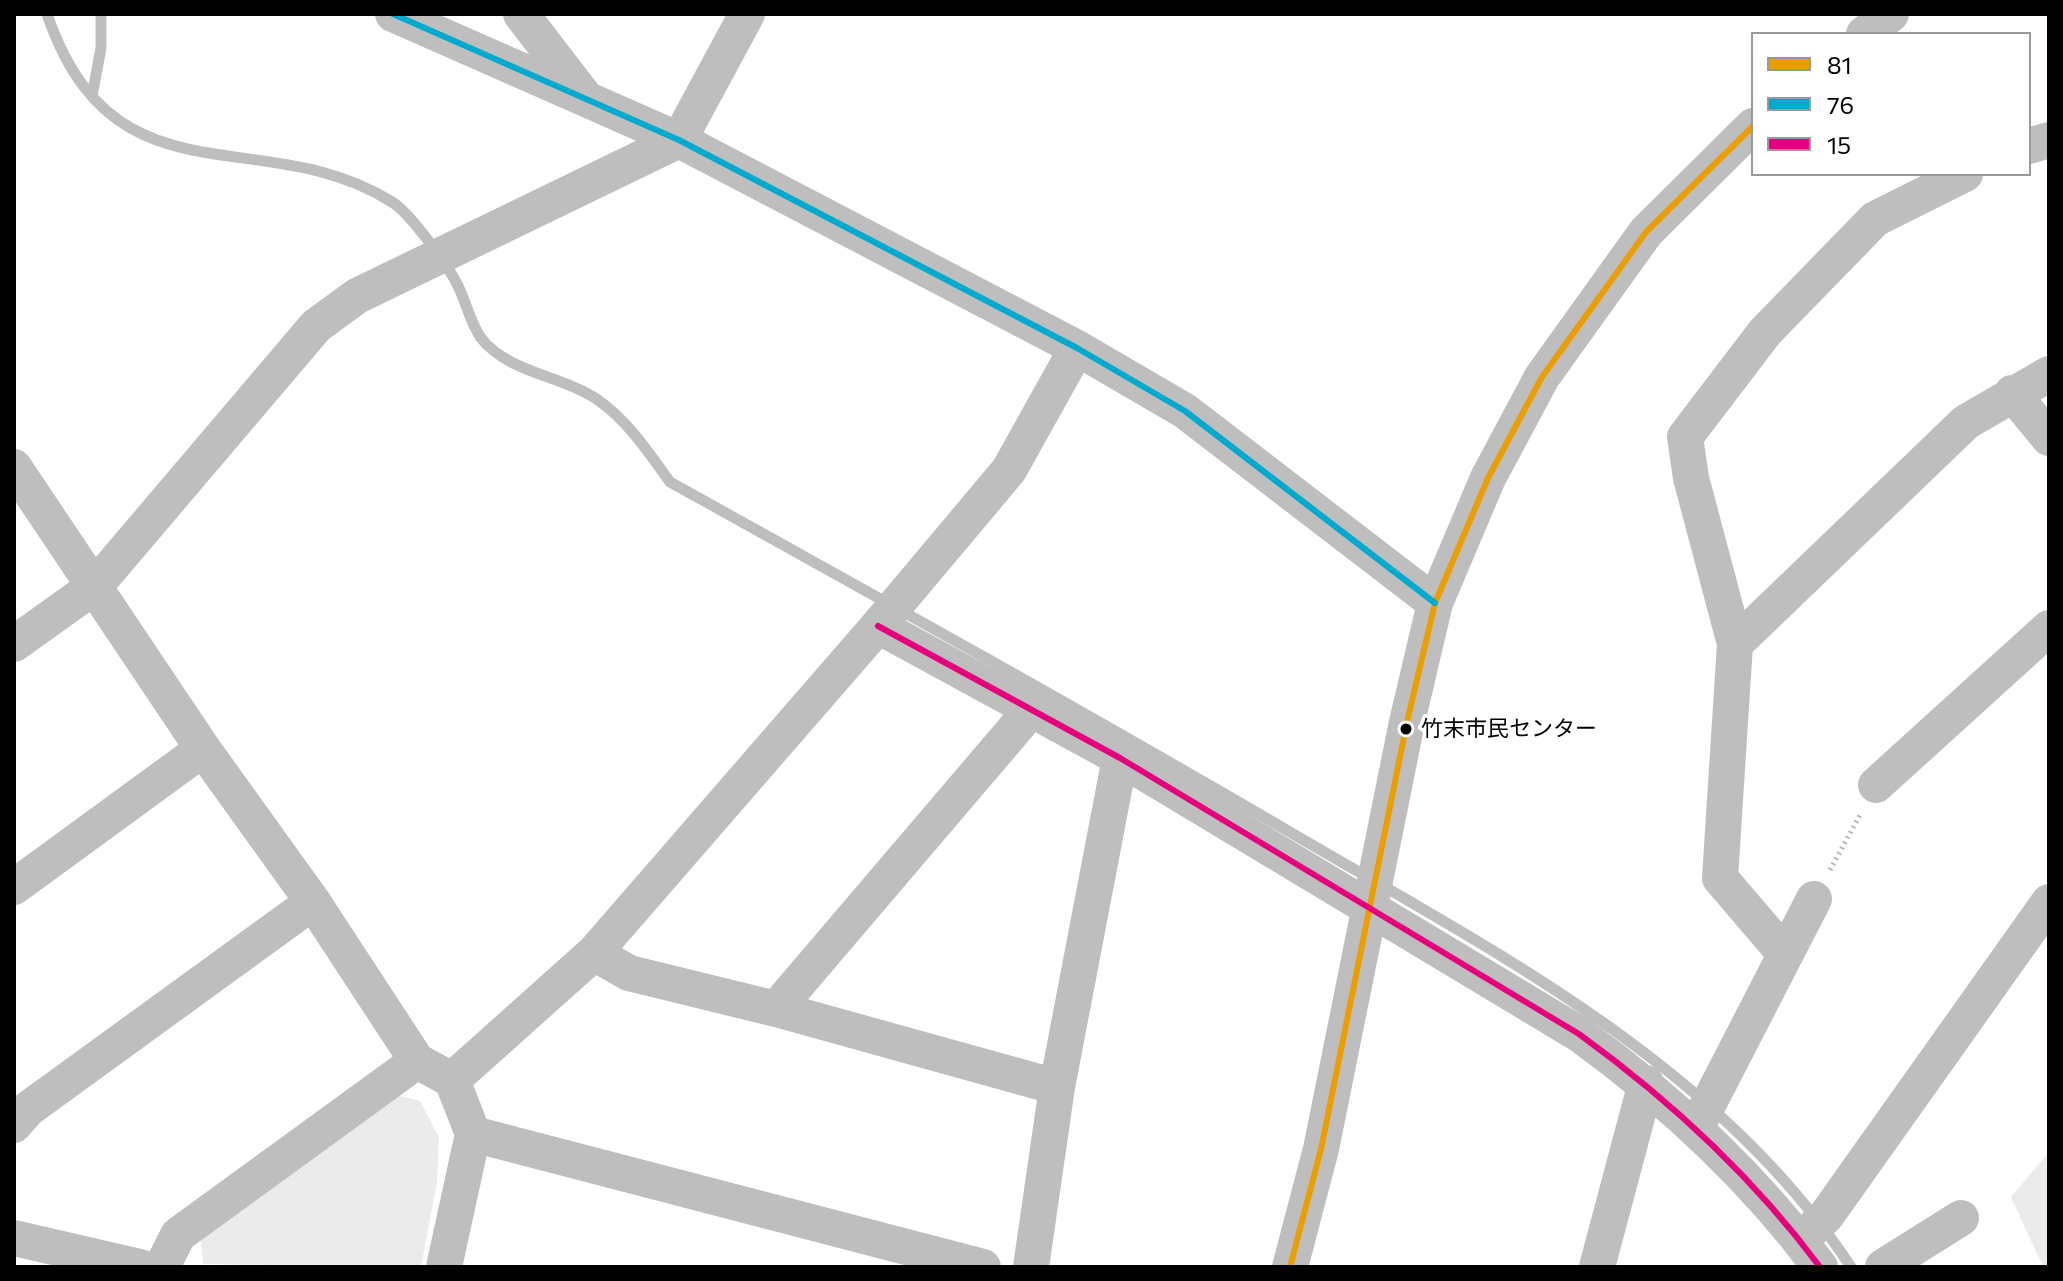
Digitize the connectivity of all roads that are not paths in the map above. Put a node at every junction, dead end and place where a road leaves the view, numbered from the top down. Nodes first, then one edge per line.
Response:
1 (393, 14) edge
2 (521, 14) edge
3 (747, 14) edge
4 (1891, 14) edge
5 (1867, 32) edge
6 (585, 98) junction
7 (1751, 128) edge
8 (679, 140) junction
9 (1961, 176) edge
10 (1077, 348) junction
11 (2049, 374) edge
12 (2012, 393) junction
13 (2049, 438) edge
14 (14, 467) edge
15 (95, 586) junction
16 (1435, 603) junction
17 (878, 626) junction
18 (2049, 628) edge
19 (14, 644) edge
20 (1735, 644) junction
21 (1031, 710) junction
22 (203, 749) junction
23 (1120, 758) junction
24 (1876, 785) road end
25 (14, 887) edge
26 (1814, 899) road end
27 (313, 902) junction
28 (2049, 902) edge
29 (1371, 909) junction
30 (594, 953) junction
31 (1785, 954) junction
32 (776, 1009) junction
33 (417, 1061) junction
34 (452, 1080) junction
35 (1646, 1083) junction
36 (1057, 1087) junction
37 (14, 1125) edge
38 (1696, 1128) junction
39 (473, 1134) junction
40 (1961, 1218) dead end
41 (14, 1238) edge
42 (1816, 1241) edge
43 (140, 1267) edge
44 (162, 1267) edge
45 (444, 1267) edge
46 (983, 1267) edge
47 (1031, 1267) edge
48 (1290, 1267) edge
49 (1597, 1267) edge
50 (1883, 1267) edge

1 - 6 street
2 - 6 street
3 - 8 street
4 - 5 street
6 - 8 street
7 - 16 street
8 - 10 street
8 - 15 street
9 - 20 street
10 - 16 street
10 - 17 street
11 - 12 street
12 - 13 street
12 - 20 street
14 - 15 street
15 - 19 street
15 - 22 street
16 - 29 street
17 - 21 street
17 - 30 street
18 - 24 street
20 - 31 street
21 - 23 street
21 - 32 street
22 - 25 street
22 - 27 street
23 - 29 street
23 - 36 street
26 - 31 street
27 - 33 street
27 - 37 street
28 - 42 street
29 - 35 street
29 - 48 street
30 - 32 street
30 - 34 street
31 - 38 street
32 - 36 street
33 - 34 street
33 - 44 street
34 - 39 street
35 - 38 street
35 - 49 street
36 - 47 street
38 - 42 street
39 - 45 street
39 - 46 street
40 - 50 street
41 - 43 street

